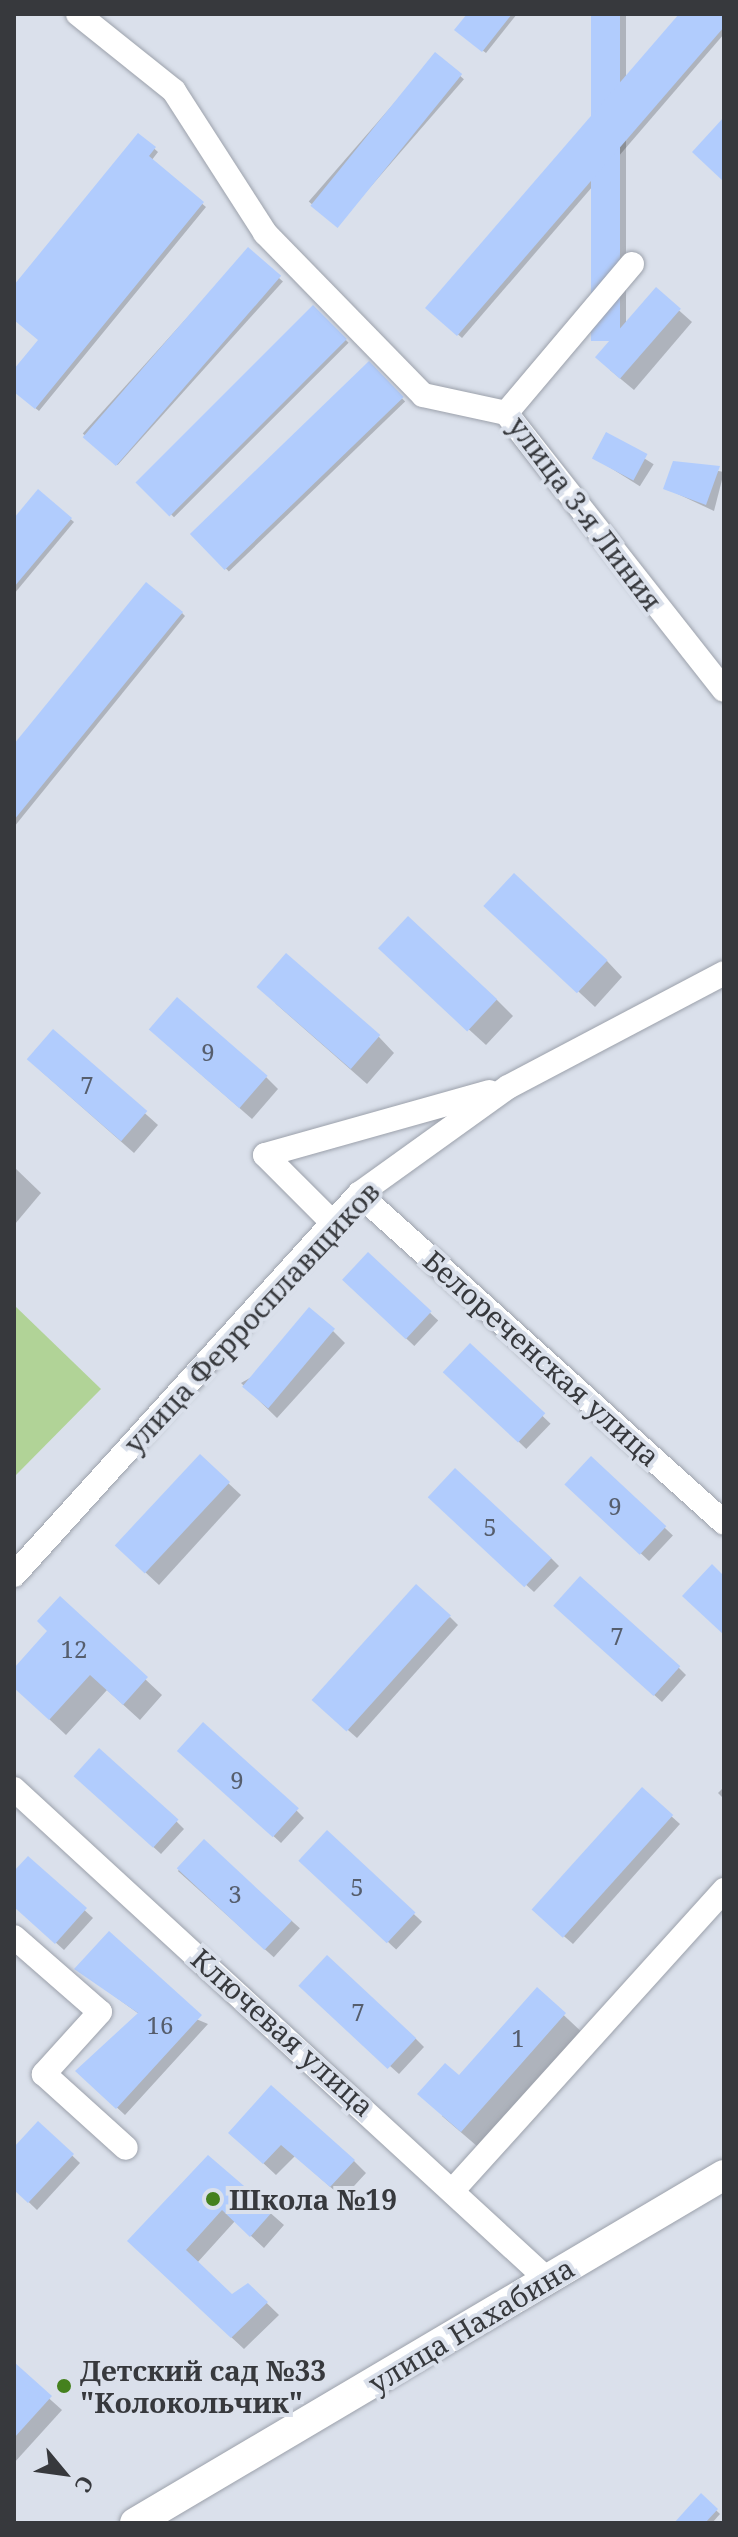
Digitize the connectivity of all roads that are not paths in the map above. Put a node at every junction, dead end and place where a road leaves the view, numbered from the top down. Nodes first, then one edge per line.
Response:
1 (78, 14) edge
2 (632, 264) dead end
3 (506, 413) junction
4 (724, 690) edge
5 (724, 973) edge
6 (508, 1087) junction
7 (359, 1194) junction
8 (333, 1223) junction
9 (724, 1523) edge
10 (14, 1575) edge
11 (14, 1789) edge
12 (724, 1890) edge
13 (14, 1937) edge
14 (126, 2148) dead end
15 (724, 2175) edge
16 (454, 2189) junction
17 (548, 2280) junction
18 (135, 2523) edge

1 - 3 street
2 - 3 street, улица 3-я Линия
3 - 4 street, улица 3-я Линия
5 - 6 street, улица Ферросплавщиков
6 - 7 street, улица Ферросплавщиков
6 - 8 street
7 - 8 street, улица Ферросплавщиков
7 - 9 street, Белореченская улица
8 - 10 street, улица Ферросплавщиков
11 - 16 street, Ключевая улица
12 - 16 street
13 - 14 street
15 - 17 main road, улица Нахабина
16 - 17 street, Ключевая улица
17 - 18 main road, улица Нахабина

